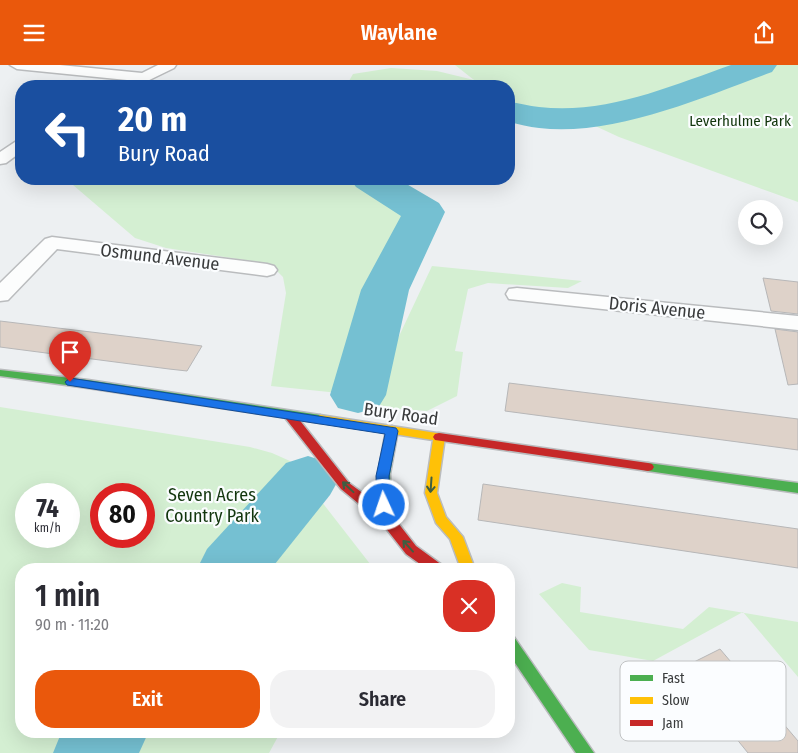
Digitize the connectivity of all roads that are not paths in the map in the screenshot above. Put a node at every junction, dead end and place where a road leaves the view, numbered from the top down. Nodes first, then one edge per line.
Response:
1 (17, 65) edge
2 (169, 65) edge
3 (141, 77) junction
4 (136, 80) edge
5 (15, 149) edge
6 (0, 159) edge
7 (267, 270) dead end
8 (517, 294) dead end
9 (0, 295) edge
10 (798, 323) edge
11 (0, 373) edge
12 (290, 415) junction
13 (392, 431) junction
14 (439, 437) junction
15 (798, 488) edge
16 (386, 518) junction
17 (429, 563) edge
18 (466, 563) edge
19 (515, 652) edge
20 (586, 753) edge

1 - 3 street
2 - 3 street
3 - 4 street
5 - 6 street
7 - 9 street, Osmund Avenue
8 - 10 street, Doris Avenue
11 - 12 main road, Bury Road
12 - 13 main road, Bury Road
16 -> 12 main road
13 - 14 main road, Bury Road
13 - 16 main road
14 - 15 main road, Bury Road
14 -> 18 main road
17 -> 16 main road
19 - 20 main road

